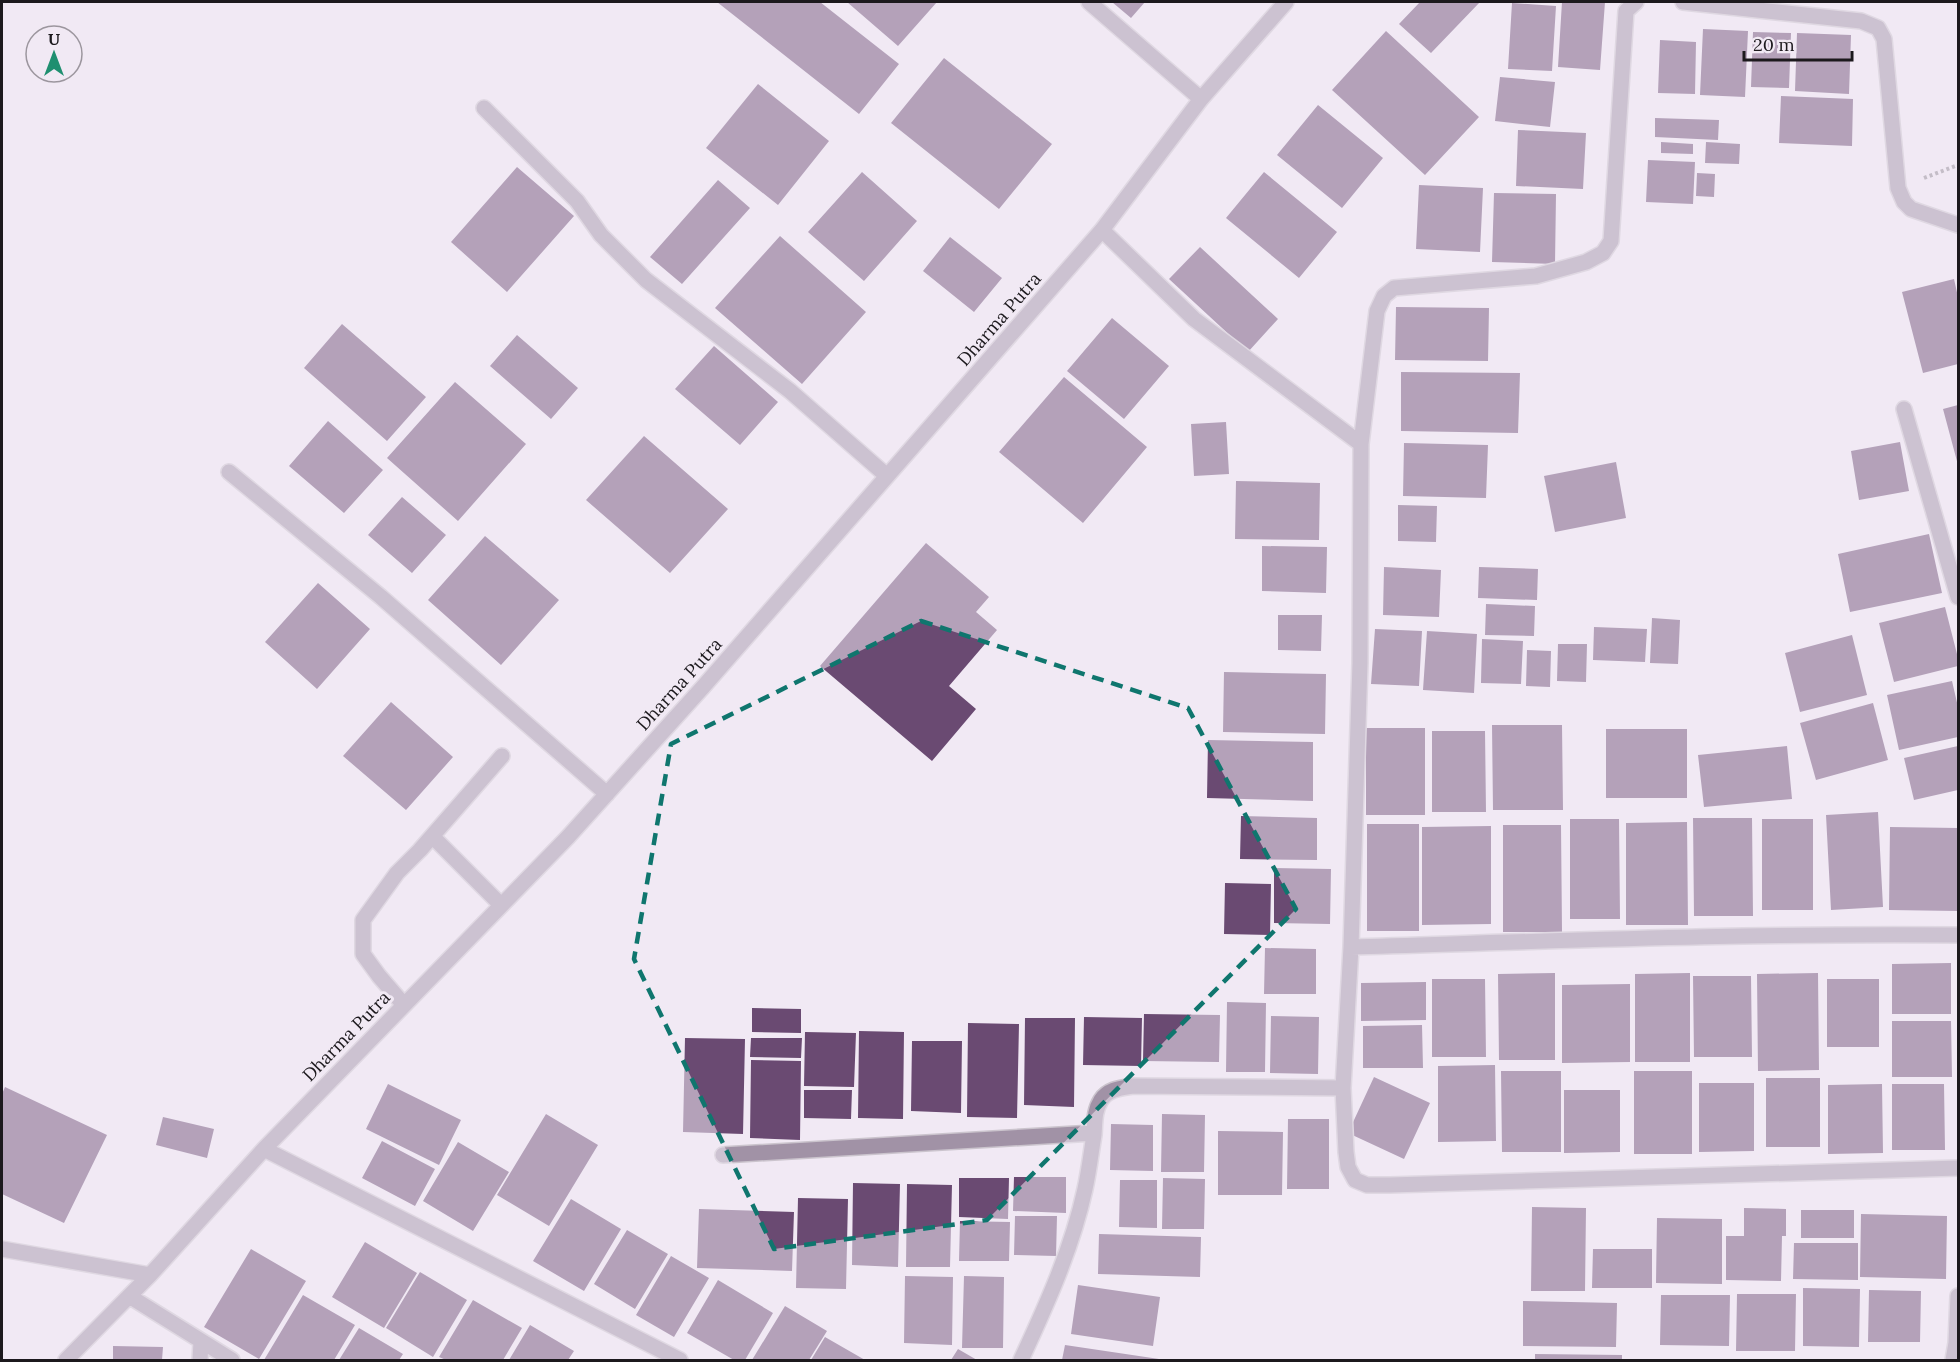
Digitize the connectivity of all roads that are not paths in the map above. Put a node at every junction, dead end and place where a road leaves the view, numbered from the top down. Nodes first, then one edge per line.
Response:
1 (1089, 2) edge
2 (1286, 2) edge
3 (1636, 2) edge
4 (1683, 2) edge
5 (1201, 99) junction
6 (484, 108) dead end
7 (1959, 225) edge
8 (1102, 230) junction
9 (1904, 409) dead end
10 (1361, 444) junction
11 (229, 472) dead end
12 (887, 476) junction
13 (1959, 597) edge
14 (502, 756) dead end
15 (607, 794) junction
16 (432, 836) junction
17 (501, 905) junction
18 (1959, 935) edge
19 (1351, 947) junction
20 (404, 1005) junction
21 (1343, 1088) junction
22 (1094, 1133) junction
23 (264, 1149) junction
24 (723, 1155) dead end
25 (1959, 1168) edge
26 (2, 1249) edge
27 (150, 1275) junction
28 (129, 1296) junction
29 (1959, 1296) edge
30 (201, 1342) junction
31 (66, 1360) edge
32 (201, 1360) edge
33 (232, 1360) edge
34 (680, 1360) edge
35 (1021, 1360) edge
36 (1953, 1360) edge

1 - 5 street
2 - 5 street, Dharma Putra
3 - 10 street
4 - 7 street
5 - 8 street, Dharma Putra
6 - 12 street
8 - 10 street
8 - 12 street, Dharma Putra
9 - 13 street
10 - 19 street
11 - 15 street
12 - 15 street, Dharma Putra
14 - 16 street
15 - 17 street, Dharma Putra
16 - 17 street
16 - 20 street
17 - 20 street, Dharma Putra
18 - 19 street
19 - 21 street
20 - 23 street, Dharma Putra
21 - 22 street
21 - 25 street
22 - 24 street
22 - 35 street
23 - 27 street, Dharma Putra
23 - 34 street
26 - 27 street
27 - 28 street, Dharma Putra
28 - 30 street
28 - 31 street, Dharma Putra
29 - 36 street
30 - 32 street
30 - 33 street

